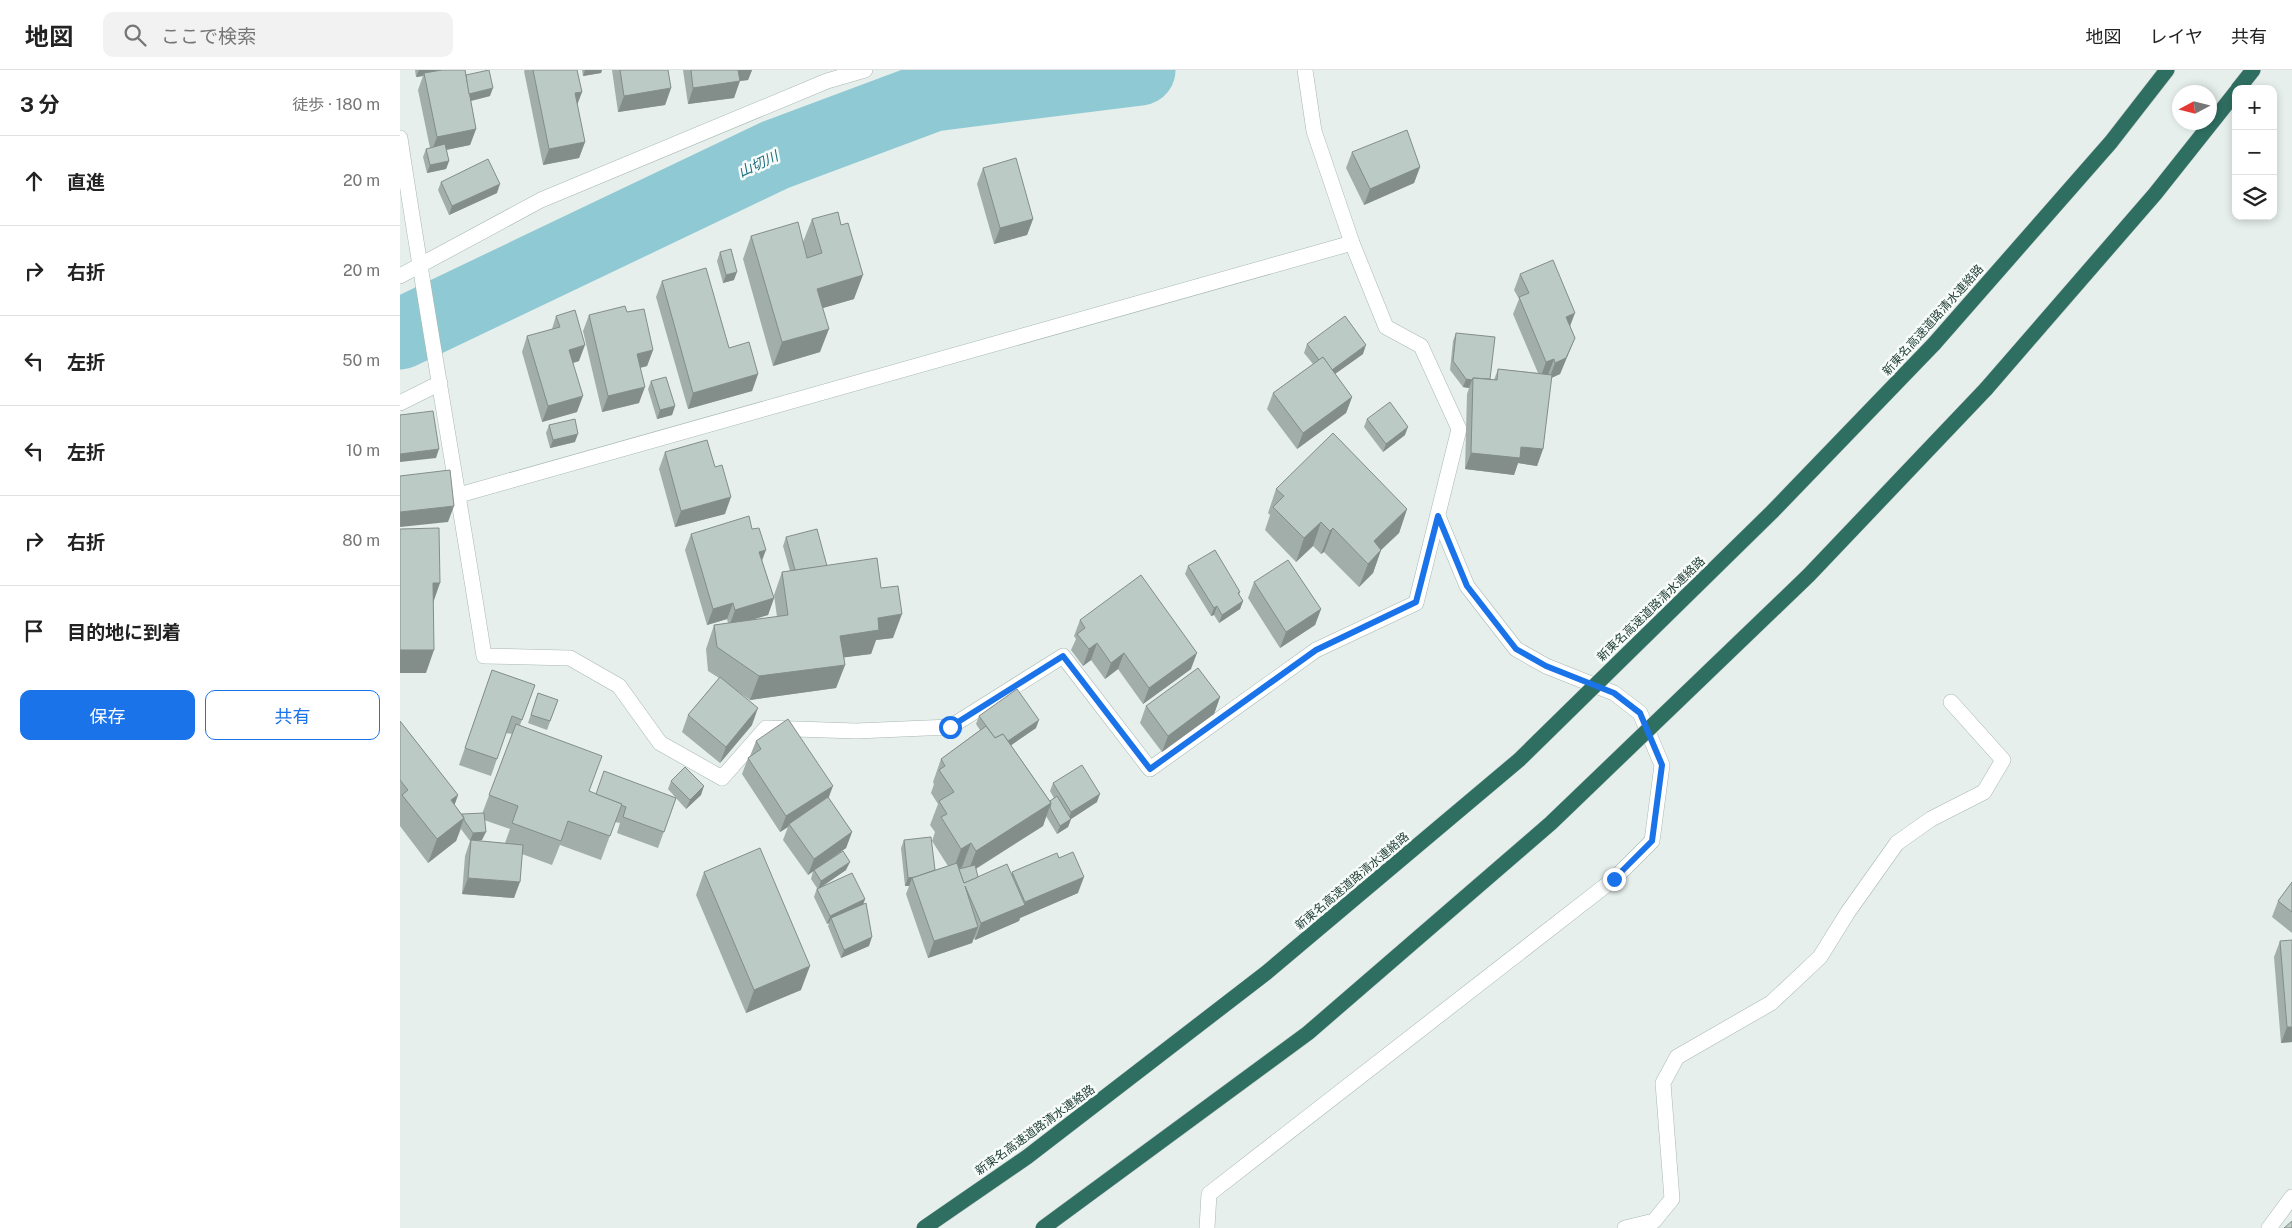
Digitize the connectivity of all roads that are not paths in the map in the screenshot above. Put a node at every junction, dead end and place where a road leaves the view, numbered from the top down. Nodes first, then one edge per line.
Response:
1 (865, 70) edge
2 (1305, 70) edge
3 (2167, 70) edge
4 (2253, 70) edge
5 (2241, 85) edge
6 (2232, 97) edge
7 (400, 138) edge
8 (1352, 243) junction
9 (419, 267) junction
10 (400, 276) edge
11 (440, 383) junction
12 (400, 403) edge
13 (459, 495) junction
14 (1438, 516) junction
15 (1951, 702) dead end
16 (2292, 1197) edge
17 (924, 1228) edge
18 (1043, 1228) edge
19 (1207, 1228) edge
20 (1625, 1228) edge
21 (2269, 1228) edge

1 - 9 street
2 - 8 street
3 - 17 highway, 新東名高速道路清水連絡路, bridge
4 - 5 highway
6 - 18 highway, bridge
7 - 9 street
8 - 13 street
8 - 14 street
9 - 10 street
9 - 11 street
11 - 12 street
11 - 13 street
13 - 14 street
14 - 19 street
15 - 20 street
16 - 21 street

